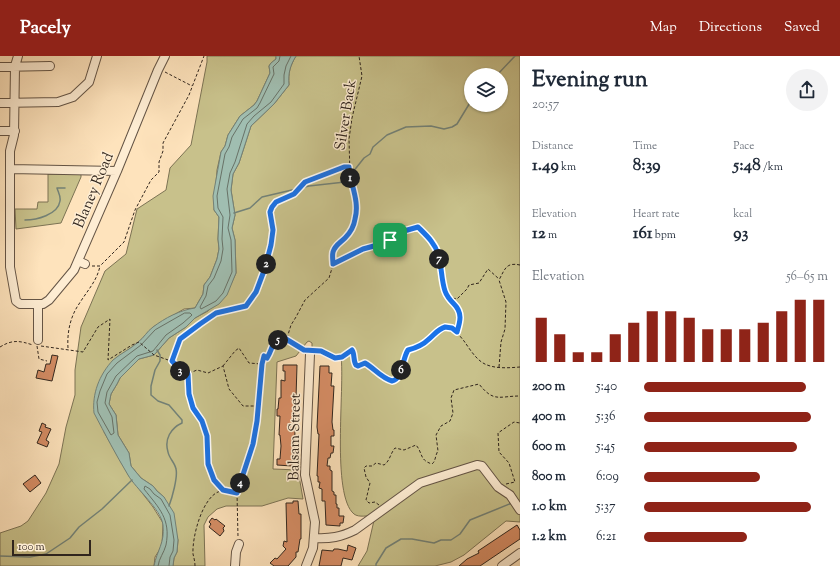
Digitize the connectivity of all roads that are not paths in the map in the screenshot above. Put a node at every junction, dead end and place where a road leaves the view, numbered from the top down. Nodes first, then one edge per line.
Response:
1 (18, 56) edge
2 (97, 56) edge
3 (165, 56) edge
4 (15, 66) junction
5 (50, 66) dead end
6 (0, 67) edge
7 (0, 103) edge
8 (15, 103) junction
9 (0, 131) edge
10 (14, 131) junction
11 (10, 169) junction
12 (117, 171) junction
13 (38, 304) junction
14 (38, 343) road end
15 (311, 352) road end
16 (520, 510) edge
17 (314, 538) junction
18 (239, 544) road end
19 (520, 553) edge
20 (235, 566) edge
21 (306, 566) edge
22 (502, 566) edge

1 - 4 street
2 - 8 street
3 - 12 street, Blaney Road
4 - 5 street
4 - 6 street
4 - 8 street
7 - 8 street
8 - 10 street
9 - 10 street
10 - 11 street
11 - 12 street
11 - 13 street
12 - 13 street, Blaney Road
13 - 14 street
15 - 17 street, Balsam Street
16 - 17 street
17 - 21 street, Balsam Street
18 - 20 street
19 - 22 street

